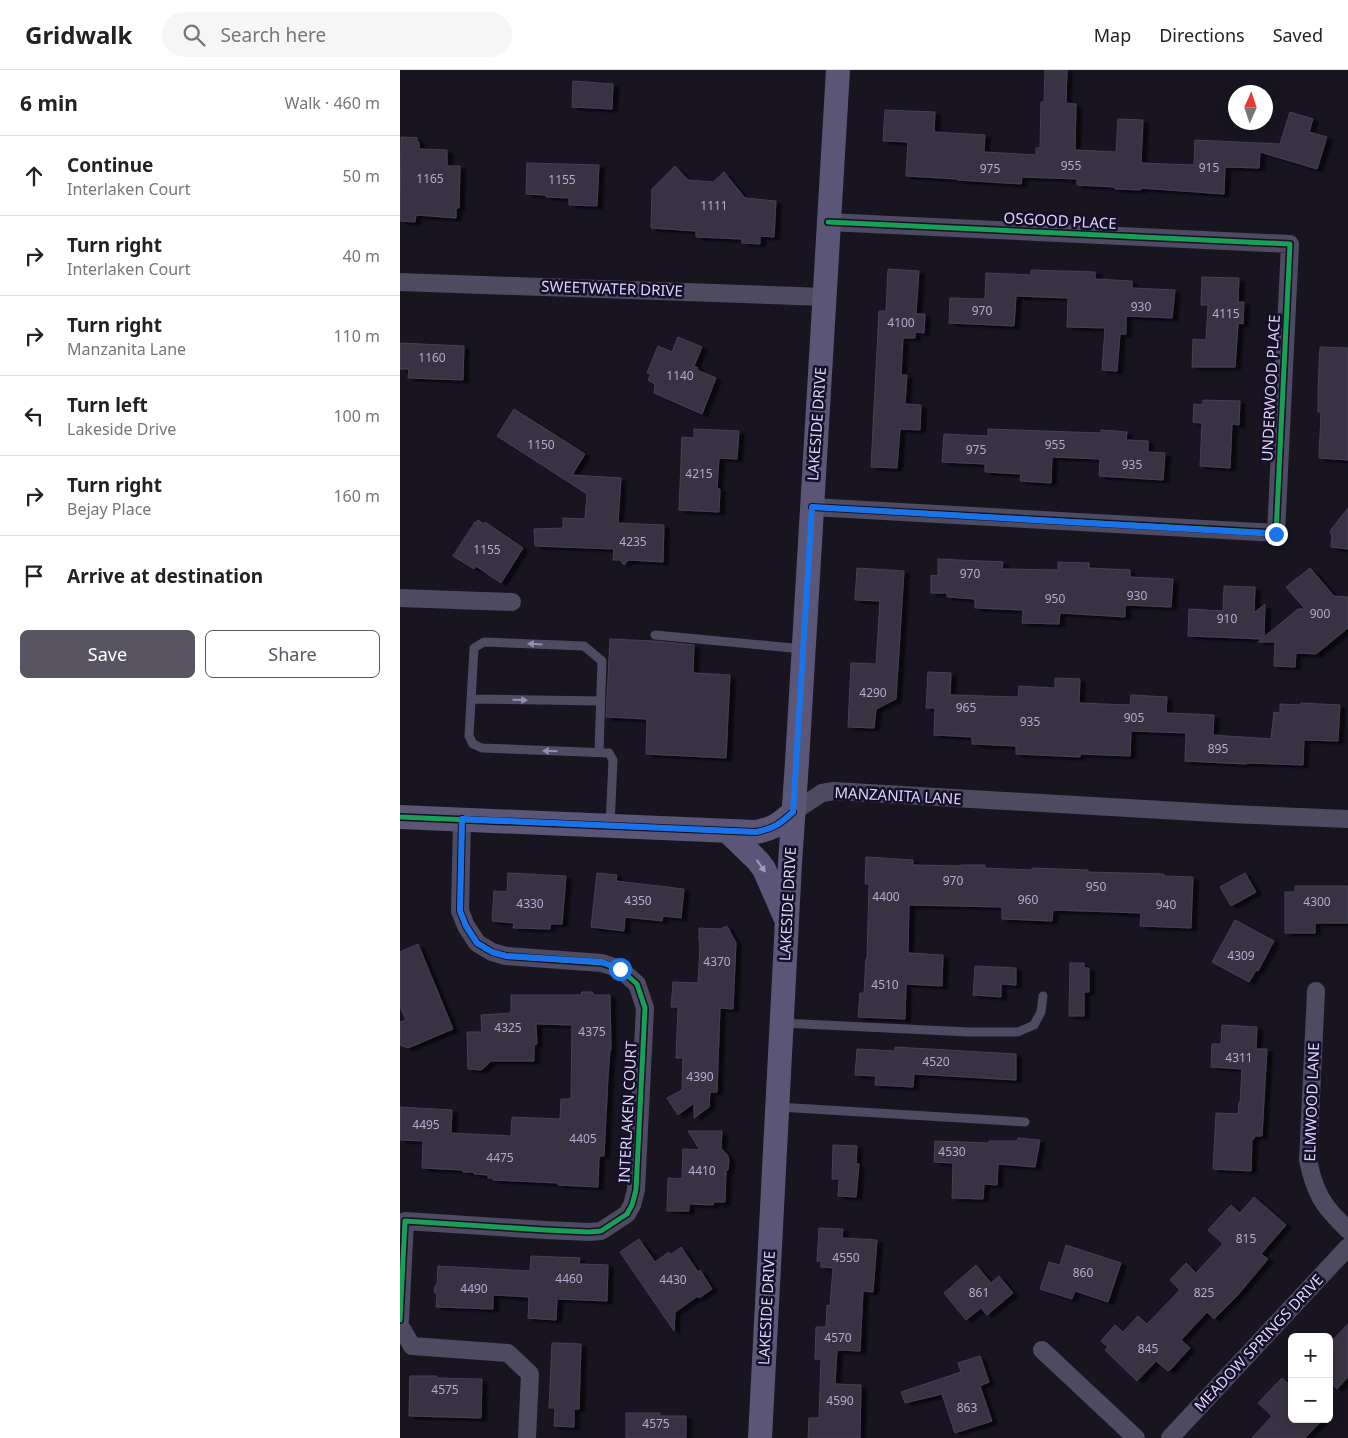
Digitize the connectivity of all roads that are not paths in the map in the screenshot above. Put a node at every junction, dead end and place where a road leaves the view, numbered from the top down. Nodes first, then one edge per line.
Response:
1 (838, 70) edge
2 (828, 222) junction
3 (1290, 244) joint
4 (400, 282) edge
5 (825, 297) junction
6 (812, 507) junction
7 (400, 598) edge
8 (512, 602) dead end
9 (655, 635) dead end
10 (804, 649) junction
11 (471, 699) junction
12 (600, 701) junction
13 (599, 752) junction
14 (793, 812) junction
15 (400, 817) edge
16 (462, 819) junction
17 (1348, 819) edge
18 (610, 826) junction
19 (727, 832) junction
20 (787, 922) junction
21 (1316, 991) dead end
22 (1043, 996) dead end
23 (782, 1023) junction
24 (777, 1107) junction
25 (1025, 1122) dead end
26 (1348, 1230) edge
27 (1348, 1247) edge
28 (400, 1320) edge
29 (400, 1326) edge
30 (1042, 1350) dead end
31 (527, 1438) edge
32 (760, 1438) edge
33 (1136, 1438) edge
34 (1170, 1438) edge

1 - 2 main road, LAKESIDE DRIVE
2 - 3 street, OSGOOD PLACE
2 - 5 main road, LAKESIDE DRIVE
3 - 6 street, UNDERWOOD PLACE
4 - 5 street, SWEETWATER DRIVE
5 - 6 main road, LAKESIDE DRIVE
6 - 10 main road, LAKESIDE DRIVE
7 - 8 street
9 - 10 lane
10 - 14 main road, LAKESIDE DRIVE
11 -> 12 lane
12 -> 11 lane
13 -> 11 lane
12 - 13 lane
13 - 18 lane
14 - 17 street, MANZANITA LANE
14 - 19 main road, MANZANITA LANE
14 - 20 main road, LAKESIDE DRIVE
15 - 16 main road, MANZANITA LANE
16 - 18 main road, MANZANITA LANE
16 - 28 street, INTERLAKEN COURT
18 - 19 main road, MANZANITA LANE
19 -> 20 main road
20 - 23 main road, LAKESIDE DRIVE
21 - 26 street, ELMWOOD LANE
22 - 23 lane
23 - 24 main road, LAKESIDE DRIVE
24 - 25 lane
24 - 32 main road, LAKESIDE DRIVE
27 - 34 street, MEADOW SPRINGS DRIVE
29 - 31 street
30 - 33 street

